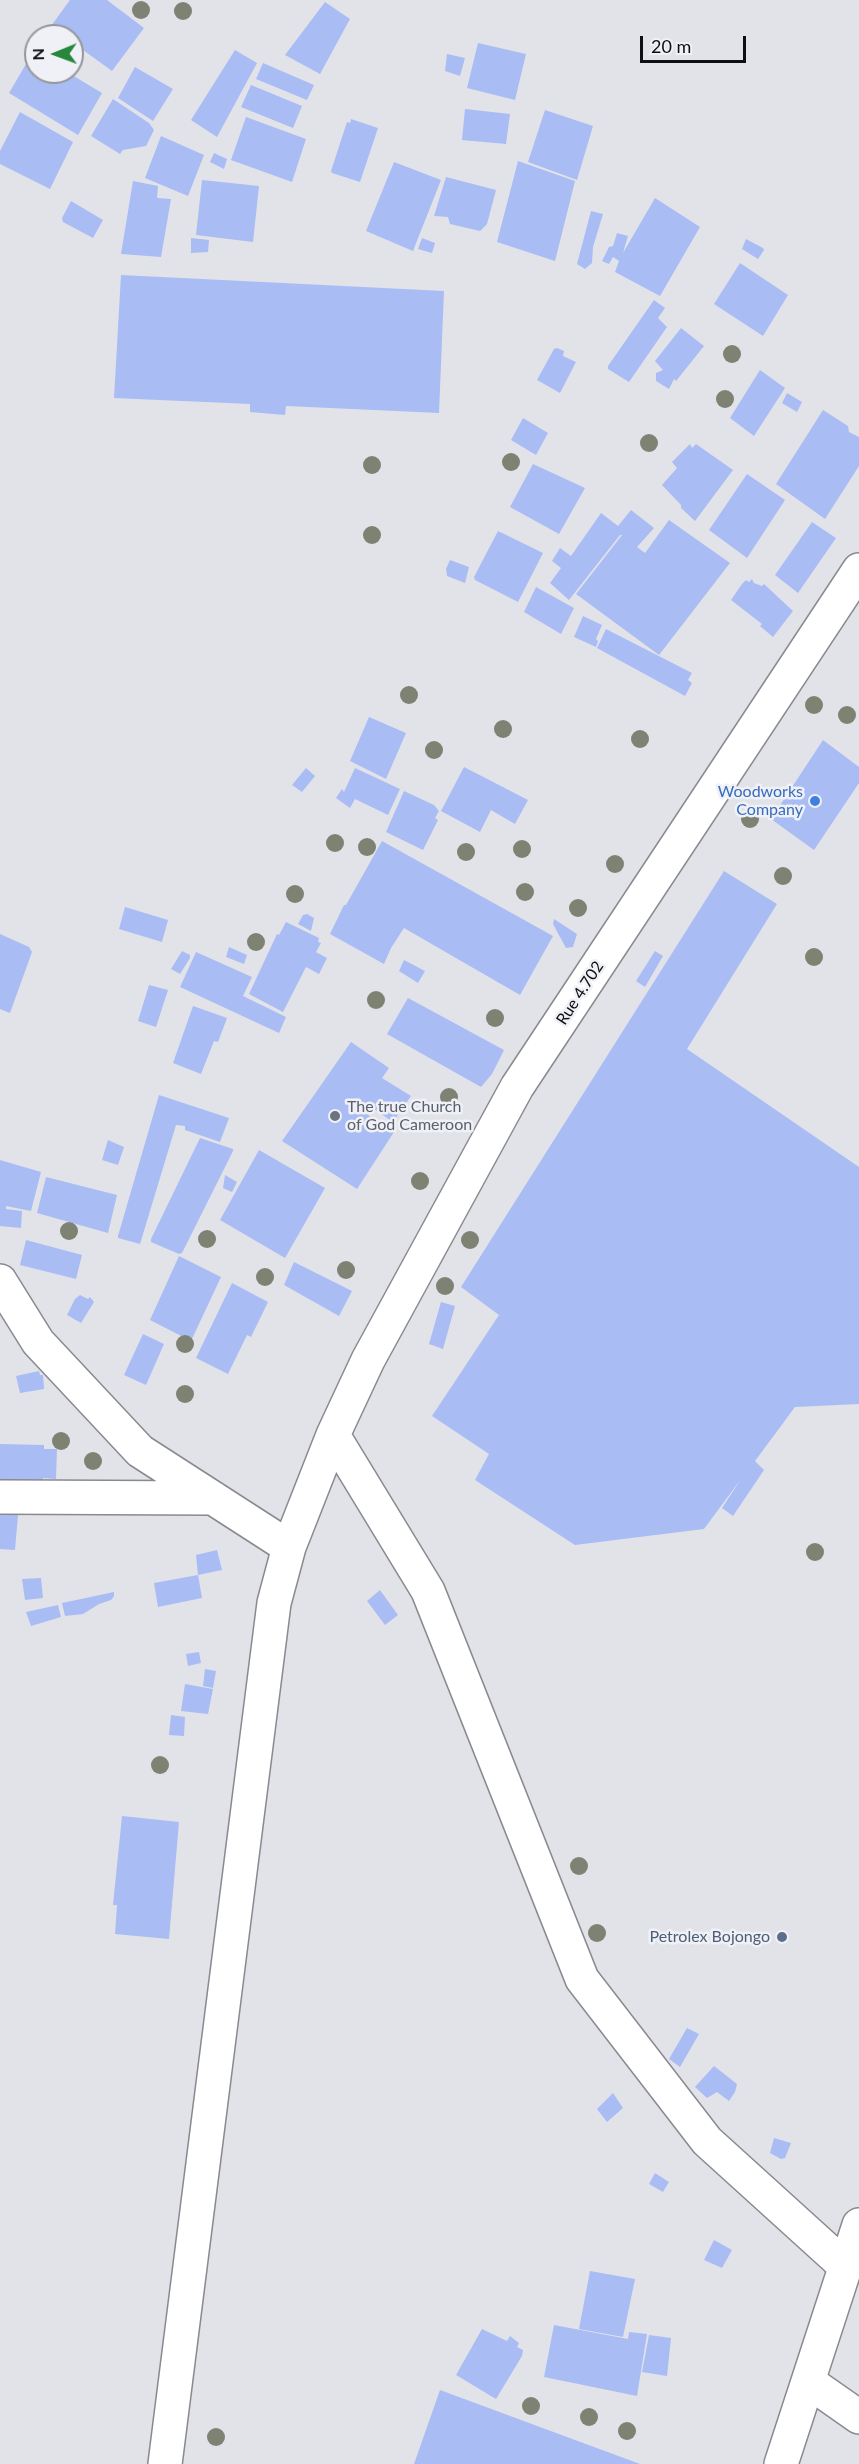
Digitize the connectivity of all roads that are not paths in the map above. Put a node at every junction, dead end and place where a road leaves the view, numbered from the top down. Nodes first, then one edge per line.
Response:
1 (859, 570) edge
2 (0, 1281) edge
3 (333, 1435) junction
4 (0, 1497) edge
5 (213, 1498) junction
6 (288, 1547) junction
7 (859, 2225) edge
8 (846, 2267) junction
9 (809, 2382) junction
10 (859, 2417) edge
11 (165, 2464) edge
12 (781, 2464) edge

1 - 3 main road, Rue 4.702
2 - 5 main road
3 - 6 main road, Rue 4.702
3 - 8 main road
4 - 5 main road
5 - 6 main road
6 - 11 main road, Rue 4.702
7 - 8 main road
8 - 9 main road
9 - 10 main road
9 - 12 main road

